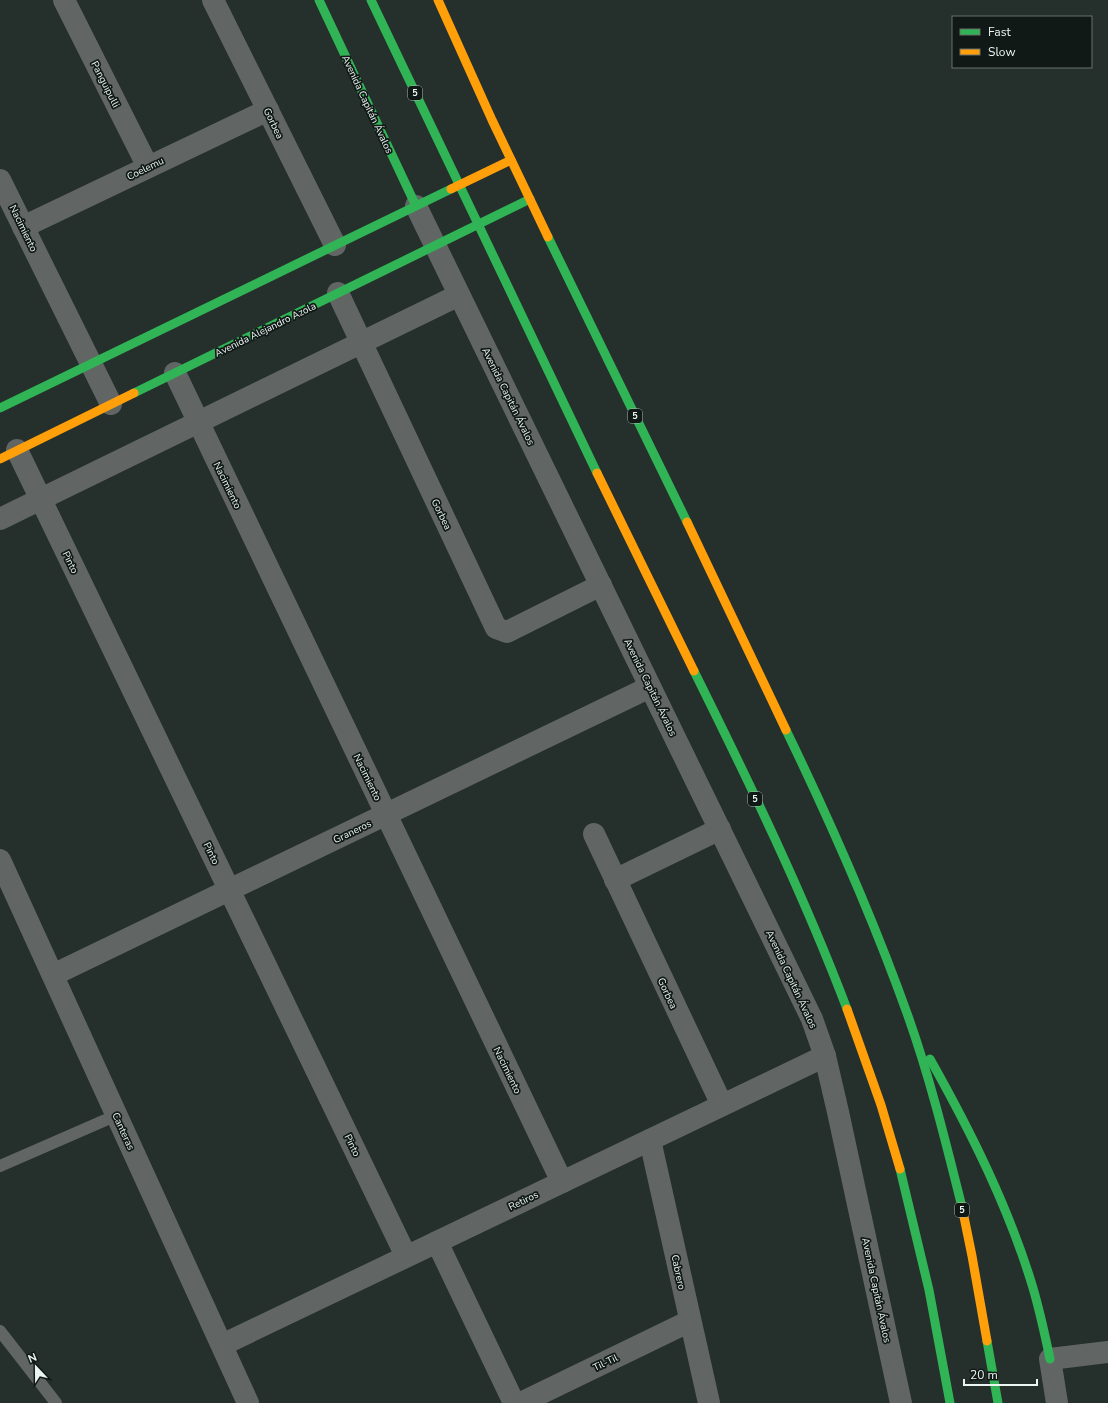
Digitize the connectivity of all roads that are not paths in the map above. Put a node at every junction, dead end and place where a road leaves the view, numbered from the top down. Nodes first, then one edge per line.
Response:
1 (64, 0) edge
2 (213, 0) edge
3 (319, 0) edge
4 (371, 0) edge
5 (438, 0) edge
6 (268, 110) junction
7 (511, 160) junction
8 (148, 167) junction
9 (0, 180) edge
10 (458, 186) junction
11 (530, 199) junction
12 (416, 206) junction
13 (477, 225) junction
14 (23, 227) junction
15 (335, 246) junction
16 (435, 246) junction
17 (338, 293) junction
18 (459, 295) junction
19 (360, 344) junction
20 (91, 364) junction
21 (175, 373) junction
22 (111, 404) junction
23 (0, 408) edge
24 (198, 423) junction
25 (9, 454) edge
26 (41, 499) junction
27 (0, 519) edge
28 (601, 585) junction
29 (650, 687) junction
30 (386, 814) junction
31 (720, 829) junction
32 (594, 834) dead end
33 (0, 860) edge
34 (615, 880) junction
35 (230, 890) junction
36 (53, 975) junction
37 (909, 1020) junction
38 (825, 1056) junction
39 (722, 1105) junction
40 (117, 1115) junction
41 (650, 1140) junction
42 (0, 1166) edge
43 (562, 1182) junction
44 (437, 1242) junction
45 (406, 1256) junction
46 (690, 1321) junction
47 (0, 1331) edge
48 (222, 1345) junction
49 (1108, 1352) edge
50 (1050, 1359) junction
51 (56, 1403) edge
52 (248, 1403) edge
53 (514, 1403) edge
54 (521, 1403) edge
55 (709, 1403) edge
56 (901, 1403) edge
57 (950, 1403) edge
58 (998, 1403) edge
59 (1057, 1403) edge

1 - 8 street, Panguipulli
2 - 6 street, Gorbea
3 - 12 main road, Avenida Capitán Ávalos
4 - 10 main road, 5
5 - 7 main road, 5
6 - 8 street, Coelemu
6 - 15 street, Gorbea
7 - 10 main road
7 - 11 main road, 5
8 - 14 street, Coelemu
9 - 14 street, Nacimiento
10 - 12 main road
10 - 13 main road, 5
11 - 13 main road, Avenida Alejandro Azola
11 - 37 main road, 5
12 - 15 main road
12 - 16 street, Avenida Capitán Ávalos
13 - 16 main road, Avenida Alejandro Azola
13 - 57 main road, 5
14 - 20 street, Nacimiento
15 - 20 main road
16 - 17 main road, Avenida Alejandro Azola
16 - 18 street, Avenida Capitán Ávalos
17 - 19 street, Gorbea
17 - 21 main road, Avenida Alejandro Azola
18 - 19 street
18 - 28 street, Avenida Capitán Ávalos
19 - 24 street
19 - 28 street, Gorbea
20 - 22 street, Nacimiento
20 - 23 main road
21 - 22 main road, Avenida Alejandro Azola
21 - 24 street, Nacimiento
22 - 25 main road, Avenida Alejandro Azola
24 - 26 street
24 - 30 street, Nacimiento
25 - 26 street, Pinto
26 - 27 street
26 - 35 street, Pinto
28 - 29 street, Avenida Capitán Ávalos
29 - 30 street, Graneros
29 - 31 street, Avenida Capitán Ávalos
30 - 35 street, Graneros
30 - 43 street, Nacimiento
31 - 34 street
31 - 38 street, Avenida Capitán Ávalos
32 - 34 street, Gorbea
33 - 36 street, Canteras
34 - 39 street, Gorbea
35 - 36 street, Graneros
35 - 45 street, Pinto
36 - 40 street, Canteras
37 - 50 main road
37 - 58 main road, 5
38 - 39 street, Retiros
38 - 56 street, Avenida Capitán Ávalos
39 - 41 street, Retiros
40 - 42 lane
40 - 48 street, Canteras
41 - 43 street, Retiros
41 - 46 street, Cabrero
43 - 44 street, Retiros
44 - 45 street, Retiros
44 - 53 street
45 - 48 street, Retiros
46 - 54 street, Til-Til
46 - 55 street, Cabrero
47 - 51 lane
48 - 52 street, Canteras
49 - 50 street
50 - 59 street

